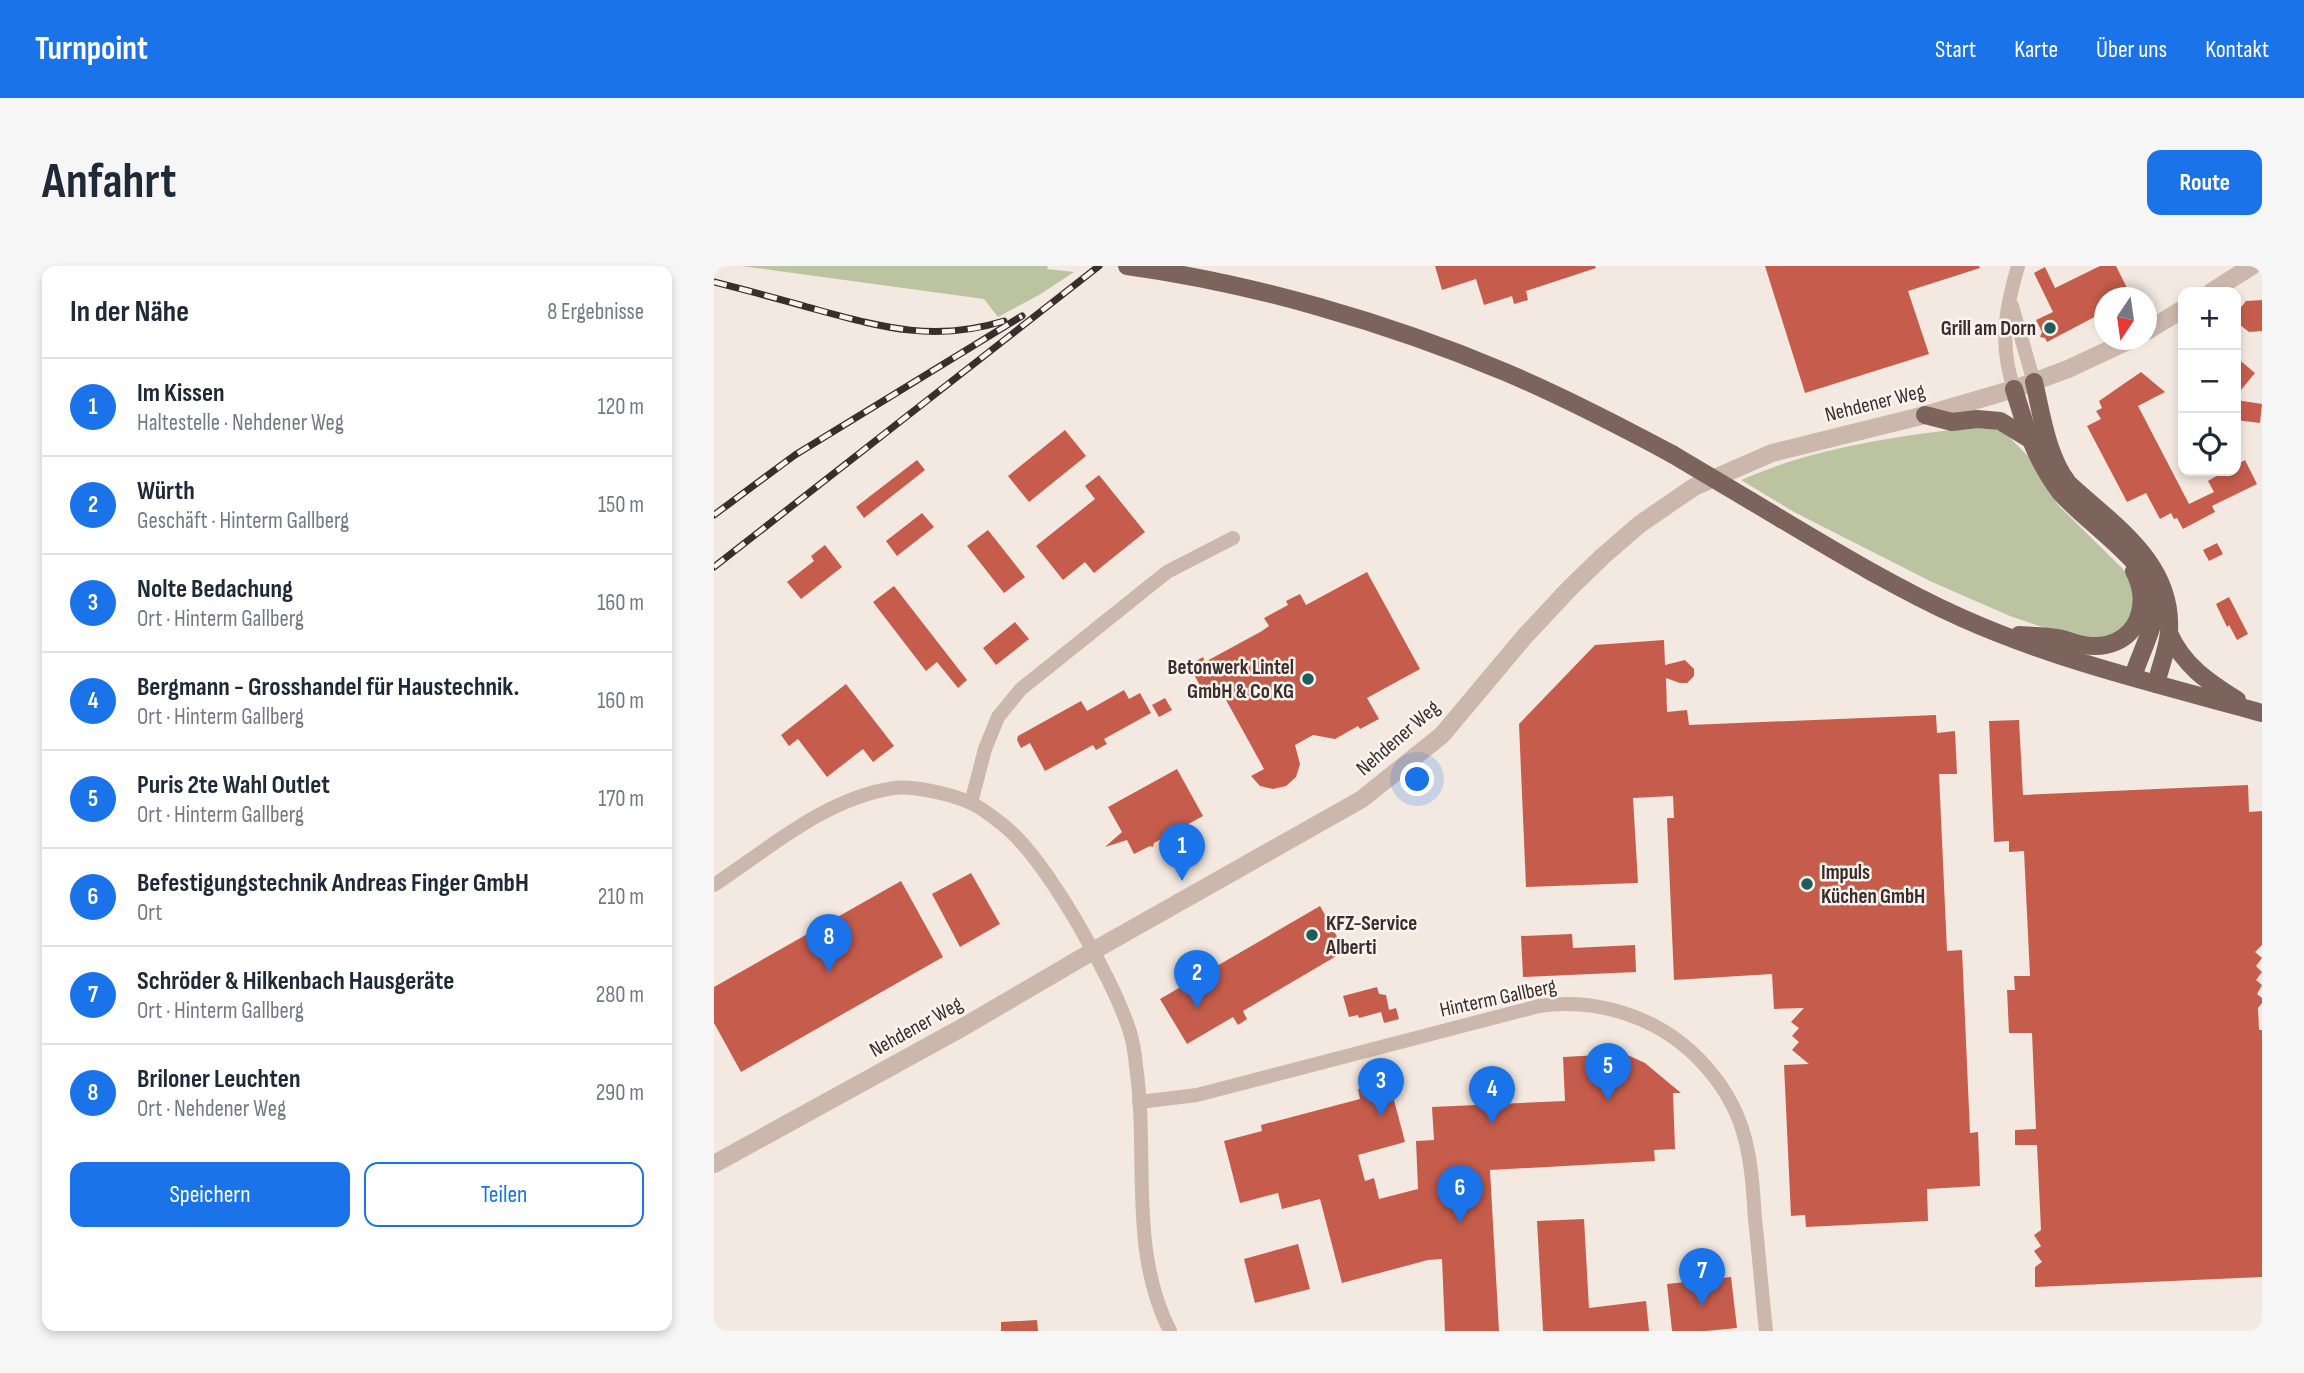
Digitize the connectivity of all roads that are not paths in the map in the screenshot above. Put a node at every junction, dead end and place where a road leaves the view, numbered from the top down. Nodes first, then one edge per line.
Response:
1 (2018, 266) edge
2 (2252, 266) edge
3 (1133, 267) edge
4 (2219, 287) edge
5 (2011, 297) junction
6 (2178, 312) edge
7 (2157, 325) edge
8 (2109, 350) edge
9 (2034, 382) junction
10 (2014, 389) junction
11 (1925, 415) junction
12 (2028, 438) junction
13 (1233, 538) dead end
14 (2126, 555) junction
15 (2169, 633) junction
16 (2001, 634) junction
17 (2133, 677) junction
18 (2156, 684) junction
19 (2258, 711) edge
20 (971, 803) junction
21 (714, 885) edge
22 (1093, 951) junction
23 (1139, 1102) junction
24 (714, 1164) edge
25 (1170, 1331) edge
26 (1766, 1331) edge

1 - 5 street
2 - 4 street
3 - 16 main road, bridge
5 - 9 street
5 - 10 street
6 - 7 street
8 - 9 street, Nehdener Weg
9 - 10 street, Nehdener Weg
9 - 15 main road
10 - 11 street, Nehdener Weg
10 - 12 main road
11 - 12 main road
11 - 22 street, Nehdener Weg
12 - 14 main road
13 - 20 street
14 - 16 main road
14 - 17 main road
15 - 18 main road
15 - 19 main road
16 - 17 main road
17 - 18 main road
18 - 19 main road
20 - 21 street
20 - 22 street
22 - 23 street
22 - 24 street, Nehdener Weg
23 - 25 street
23 - 26 street, Hinterm Gallberg

